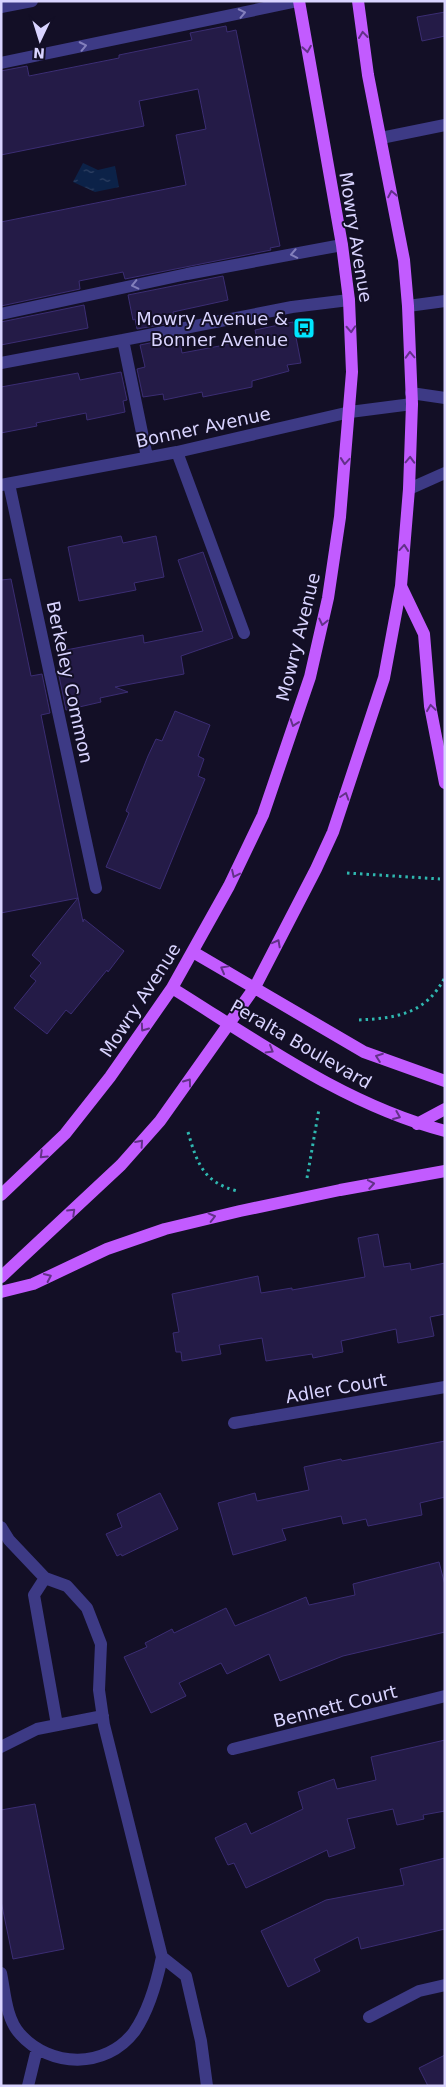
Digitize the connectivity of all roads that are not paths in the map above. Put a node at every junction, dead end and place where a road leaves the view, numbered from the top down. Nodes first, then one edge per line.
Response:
1 (32, 1) edge
2 (299, 1) edge
3 (358, 1) edge
4 (1, 7) edge
5 (1, 63) edge
6 (445, 125) edge
7 (381, 138) junction
8 (342, 245) junction
9 (349, 300) junction
10 (445, 301) edge
11 (408, 306) junction
12 (1, 314) edge
13 (123, 340) junction
14 (1, 363) edge
15 (445, 398) edge
16 (411, 399) junction
17 (350, 412) junction
18 (177, 452) junction
19 (146, 457) junction
20 (445, 473) edge
21 (5, 485) edge
22 (409, 489) junction
23 (401, 586) junction
24 (244, 633) dead end
25 (442, 755) edge
26 (445, 783) edge
27 (96, 888) dead end
28 (193, 952) junction
29 (254, 986) junction
30 (172, 988) junction
31 (229, 1024) junction
32 (445, 1081) edge
33 (445, 1109) edge
34 (417, 1124) junction
35 (445, 1131) edge
36 (445, 1171) edge
37 (1, 1195) edge
38 (1, 1277) edge
39 (1, 1292) edge
40 (445, 1387) edge
41 (234, 1423) dead end
42 (1, 1527) edge
43 (45, 1578) junction
44 (445, 1696) edge
45 (103, 1716) junction
46 (57, 1725) junction
47 (1, 1747) edge
48 (233, 1749) dead end
49 (162, 1957) junction
50 (1, 1973) edge
51 (445, 1985) edge
52 (369, 2017) dead end
53 (37, 2049) junction
54 (28, 2086) edge
55 (207, 2086) edge

1 - 4 street
5 -> 2 street
2 -> 8 main road, Mowry Avenue
7 -> 3 main road
6 - 7 street
11 -> 7 main road
8 - 9 main road, Mowry Avenue
8 -> 12 street
9 - 13 street
9 -> 17 main road, Mowry Avenue
10 - 11 street
16 -> 11 main road
13 - 14 street
13 - 19 street
15 - 16 street, Bonner Avenue
16 - 17 street, Bonner Avenue
22 -> 16 main road
17 - 18 street, Bonner Avenue
17 -> 28 main road, Mowry Avenue
18 - 19 street, Bonner Avenue
18 - 24 street
19 - 21 street, Bonner Avenue
20 - 22 street
21 - 27 street, Berkeley Common
23 -> 22 main road
25 -> 23 main road
29 -> 23 main road
25 - 26 main road
29 -> 28 main road, Peralta Boulevard
28 - 30 main road, Mowry Avenue
29 - 31 main road
32 -> 29 main road, Peralta Boulevard
30 - 31 main road, Peralta Boulevard
30 -> 37 main road, Mowry Avenue
31 -> 34 main road, Peralta Boulevard
38 -> 31 main road
33 - 34 main road
34 - 35 main road, Peralta Boulevard
39 -> 36 main road
40 - 41 street, Adler Court
42 - 43 street
43 - 45 street
43 - 46 street
44 - 48 street, Bennett Court
45 - 46 street
45 - 49 street
46 - 47 street
49 - 53 street
49 - 55 street
50 - 53 street
51 - 52 street
53 - 54 street

